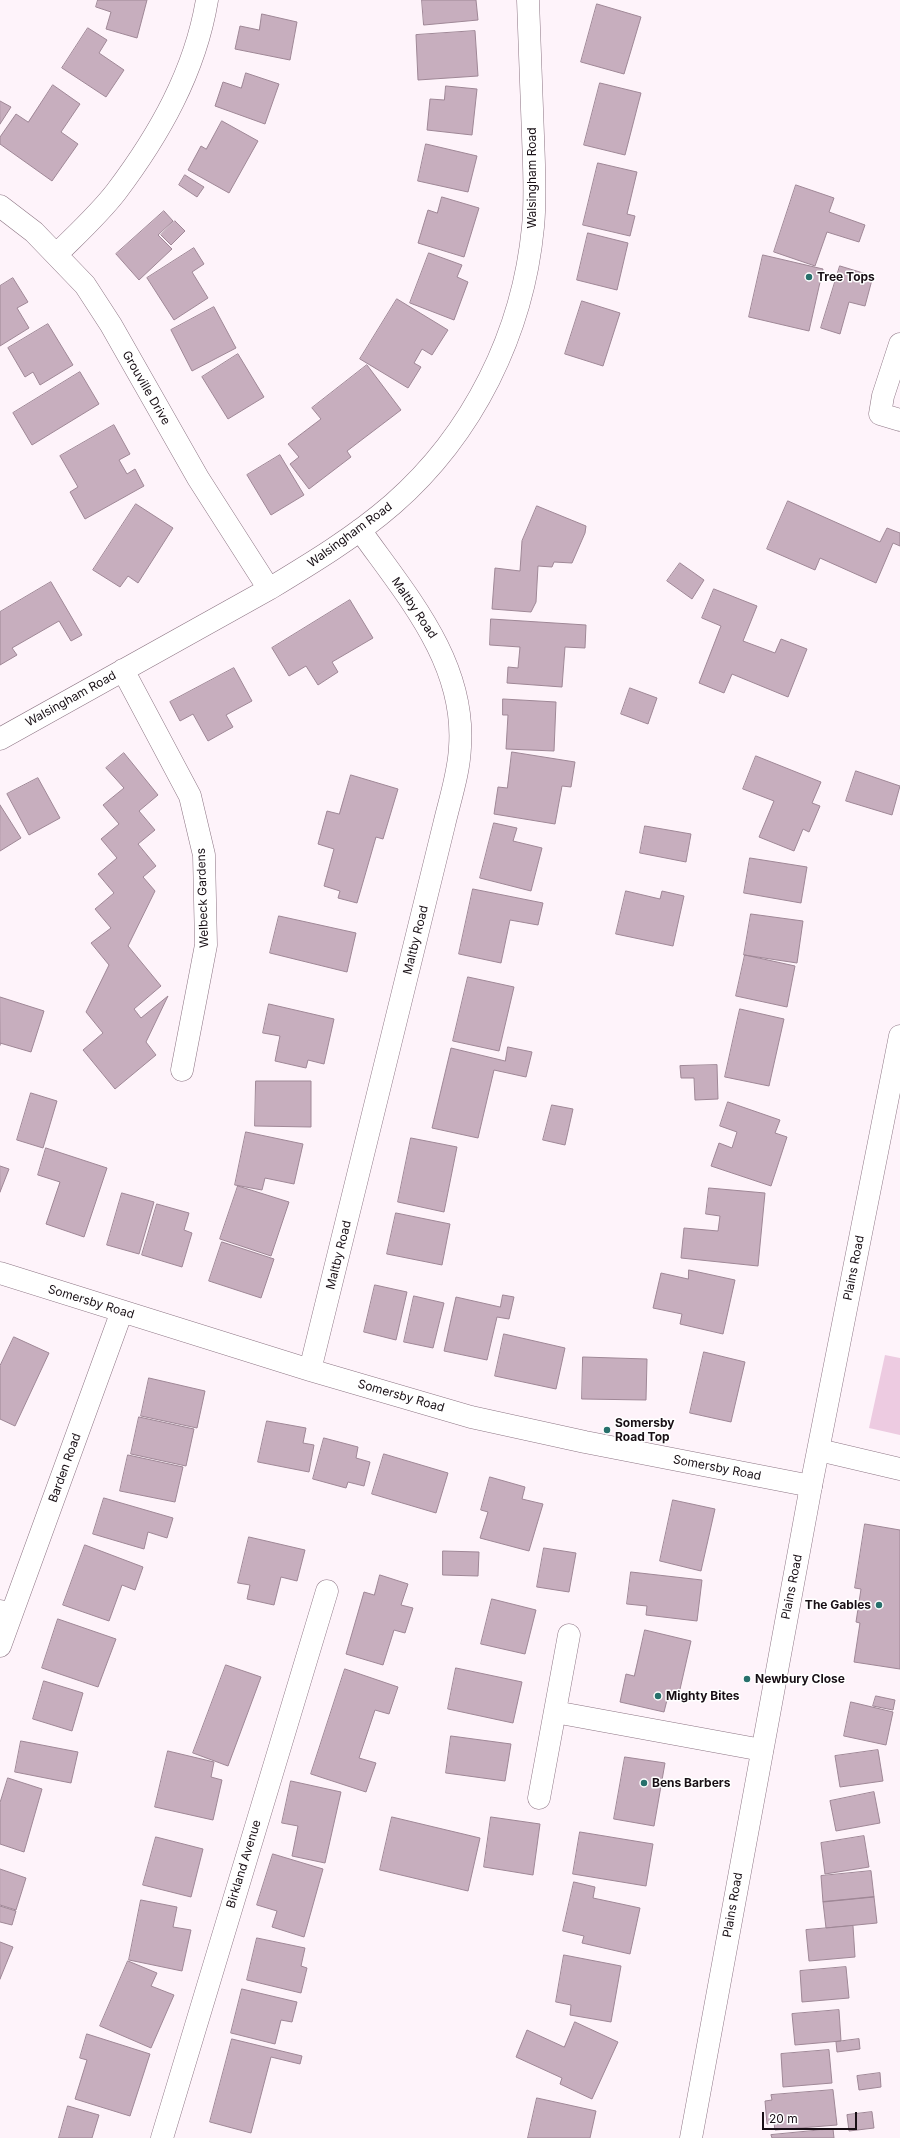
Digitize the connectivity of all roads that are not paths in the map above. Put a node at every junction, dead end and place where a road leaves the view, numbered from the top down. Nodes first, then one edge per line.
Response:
1 (207, 0) edge
2 (528, 0) edge
3 (0, 206) edge
4 (57, 254) junction
5 (900, 344) edge
6 (900, 420) edge
7 (360, 530) junction
8 (269, 590) junction
9 (123, 670) junction
10 (0, 739) edge
11 (900, 1036) edge
12 (182, 1070) dead end
13 (0, 1273) edge
14 (122, 1311) junction
15 (310, 1370) junction
16 (819, 1450) junction
17 (900, 1469) edge
18 (811, 1486) junction
19 (327, 1591) dead end
20 (6, 1612) edge
21 (569, 1635) dead end
22 (0, 1646) edge
23 (555, 1712) junction
24 (762, 1750) junction
25 (539, 1798) dead end
26 (162, 2138) edge
27 (691, 2138) edge

1 - 4 street
2 - 7 street, Walsingham Road
3 - 4 street, Grouville Drive
4 - 8 street, Grouville Drive
5 - 6 street
7 - 8 street, Walsingham Road
7 - 15 street, Maltby Road
8 - 9 street, Walsingham Road
9 - 10 street, Walsingham Road
9 - 12 street, Welbeck Gardens
11 - 16 street, Plains Road
13 - 14 street, Somersby Road
14 - 15 street, Somersby Road
14 - 20 street, Barden Road
15 - 18 street, Somersby Road
16 - 17 street
16 - 18 street, Plains Road
18 - 24 street, Plains Road
19 - 26 street, Birkland Avenue
20 - 22 street, Barden Road
21 - 23 street
23 - 24 street
23 - 25 street
24 - 27 street, Plains Road

